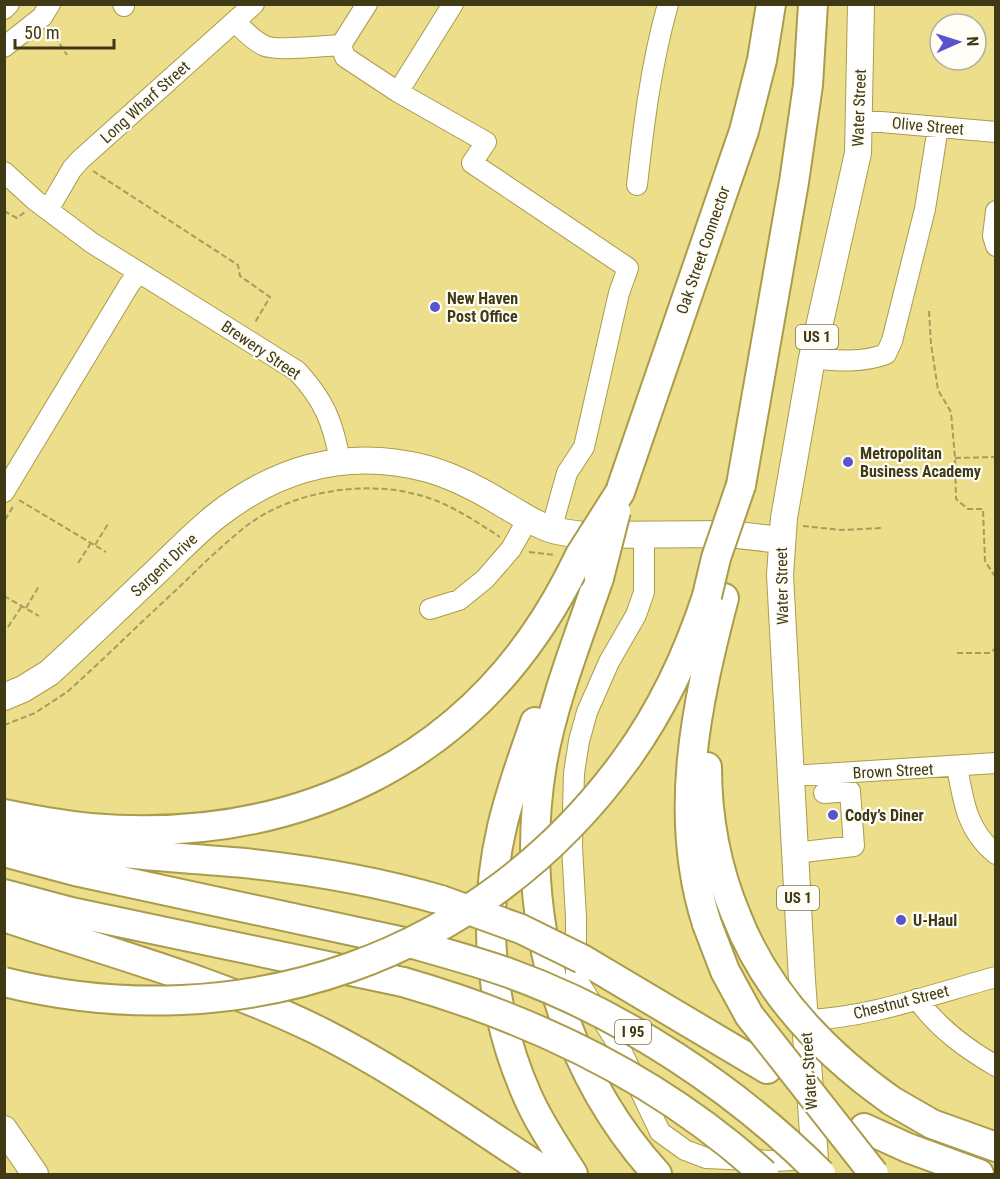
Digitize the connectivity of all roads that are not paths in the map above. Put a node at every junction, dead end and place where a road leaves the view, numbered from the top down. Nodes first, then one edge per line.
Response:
1 (9, 4) edge
2 (255, 4) edge
3 (367, 4) edge
4 (453, 4) edge
5 (668, 4) edge
6 (771, 4) edge
7 (813, 4) edge
8 (861, 4) edge
9 (4, 9) edge
10 (39, 9) edge
11 (235, 22) junction
12 (4, 34) edge
13 (341, 45) junction
14 (4, 47) edge
15 (399, 92) junction
16 (860, 122) junction
17 (938, 127) junction
18 (996, 132) edge
19 (4, 172) edge
20 (637, 185) dead end
21 (48, 210) junction
22 (996, 211) edge
23 (996, 246) edge
24 (138, 273) junction
25 (812, 358) junction
26 (340, 461) junction
27 (5, 492) edge
28 (528, 519) junction
29 (551, 530) junction
30 (791, 533) junction
31 (644, 534) junction
32 (579, 572) junction
33 (716, 597) junction
34 (430, 609) dead end
35 (4, 697) edge
36 (996, 764) edge
37 (957, 766) junction
38 (791, 776) junction
39 (850, 782) junction
40 (824, 793) dead end
41 (4, 814) edge
42 (4, 833) edge
43 (4, 852) edge
44 (795, 853) junction
45 (996, 854) edge
46 (4, 894) edge
47 (4, 917) edge
48 (996, 977) edge
49 (4, 982) edge
50 (917, 999) junction
51 (805, 1020) junction
52 (996, 1066) edge
53 (4, 1129) edge
54 (996, 1148) edge
55 (817, 1169) edge
56 (35, 1174) edge
57 (549, 1174) edge
58 (573, 1174) edge
59 (657, 1174) edge
60 (764, 1174) edge
61 (874, 1174) edge
62 (979, 1174) edge

1 - 9 street
2 - 11 street, Long Wharf Street
3 - 13 street
4 - 15 street
5 - 20 street
6 - 32 highway, Oak Street Connector, bridge
7 - 33 highway, bridge
8 - 16 main road, Water Street / US 1
10 - 12 street
10 - 14 street
11 - 13 street
11 - 21 street, Long Wharf Street
13 - 15 street
15 - 29 street
16 - 17 street, Olive Street
16 - 25 main road, Water Street / US 1
17 - 18 street, Olive Street
17 - 25 street
19 - 21 street, Brewery Street
21 - 24 street, Brewery Street
22 - 23 street
24 - 26 street, Brewery Street
24 - 27 street
25 - 30 main road, Water Street / US 1
26 - 28 main road
26 - 35 main road, Sargent Drive
28 - 29 main road
28 - 34 street
29 - 31 main road
30 - 31 main road
30 - 38 main road, Water Street / US 1
31 - 55 street
32 - 41 highway
32 - 58 highway
32 - 59 highway
33 - 49 highway, bridge
33 - 54 highway, bridge
33 - 61 highway, bridge
36 - 37 street, Brown Street
37 - 39 street, Brown Street
37 - 45 street
38 - 39 street, Brown Street
38 - 44 main road, Water Street / US 1
39 - 40 street
39 - 44 street
42 - 62 highway, bridge
43 - 55 highway, I 95, bridge
44 - 51 main road, Water Street / US 1
46 - 60 highway, I 95, bridge
47 - 57 highway
48 - 50 street, Chestnut Street
50 - 51 street, Chestnut Street
50 - 52 street
51 - 55 main road, Water Street / US 1
53 - 56 main road

